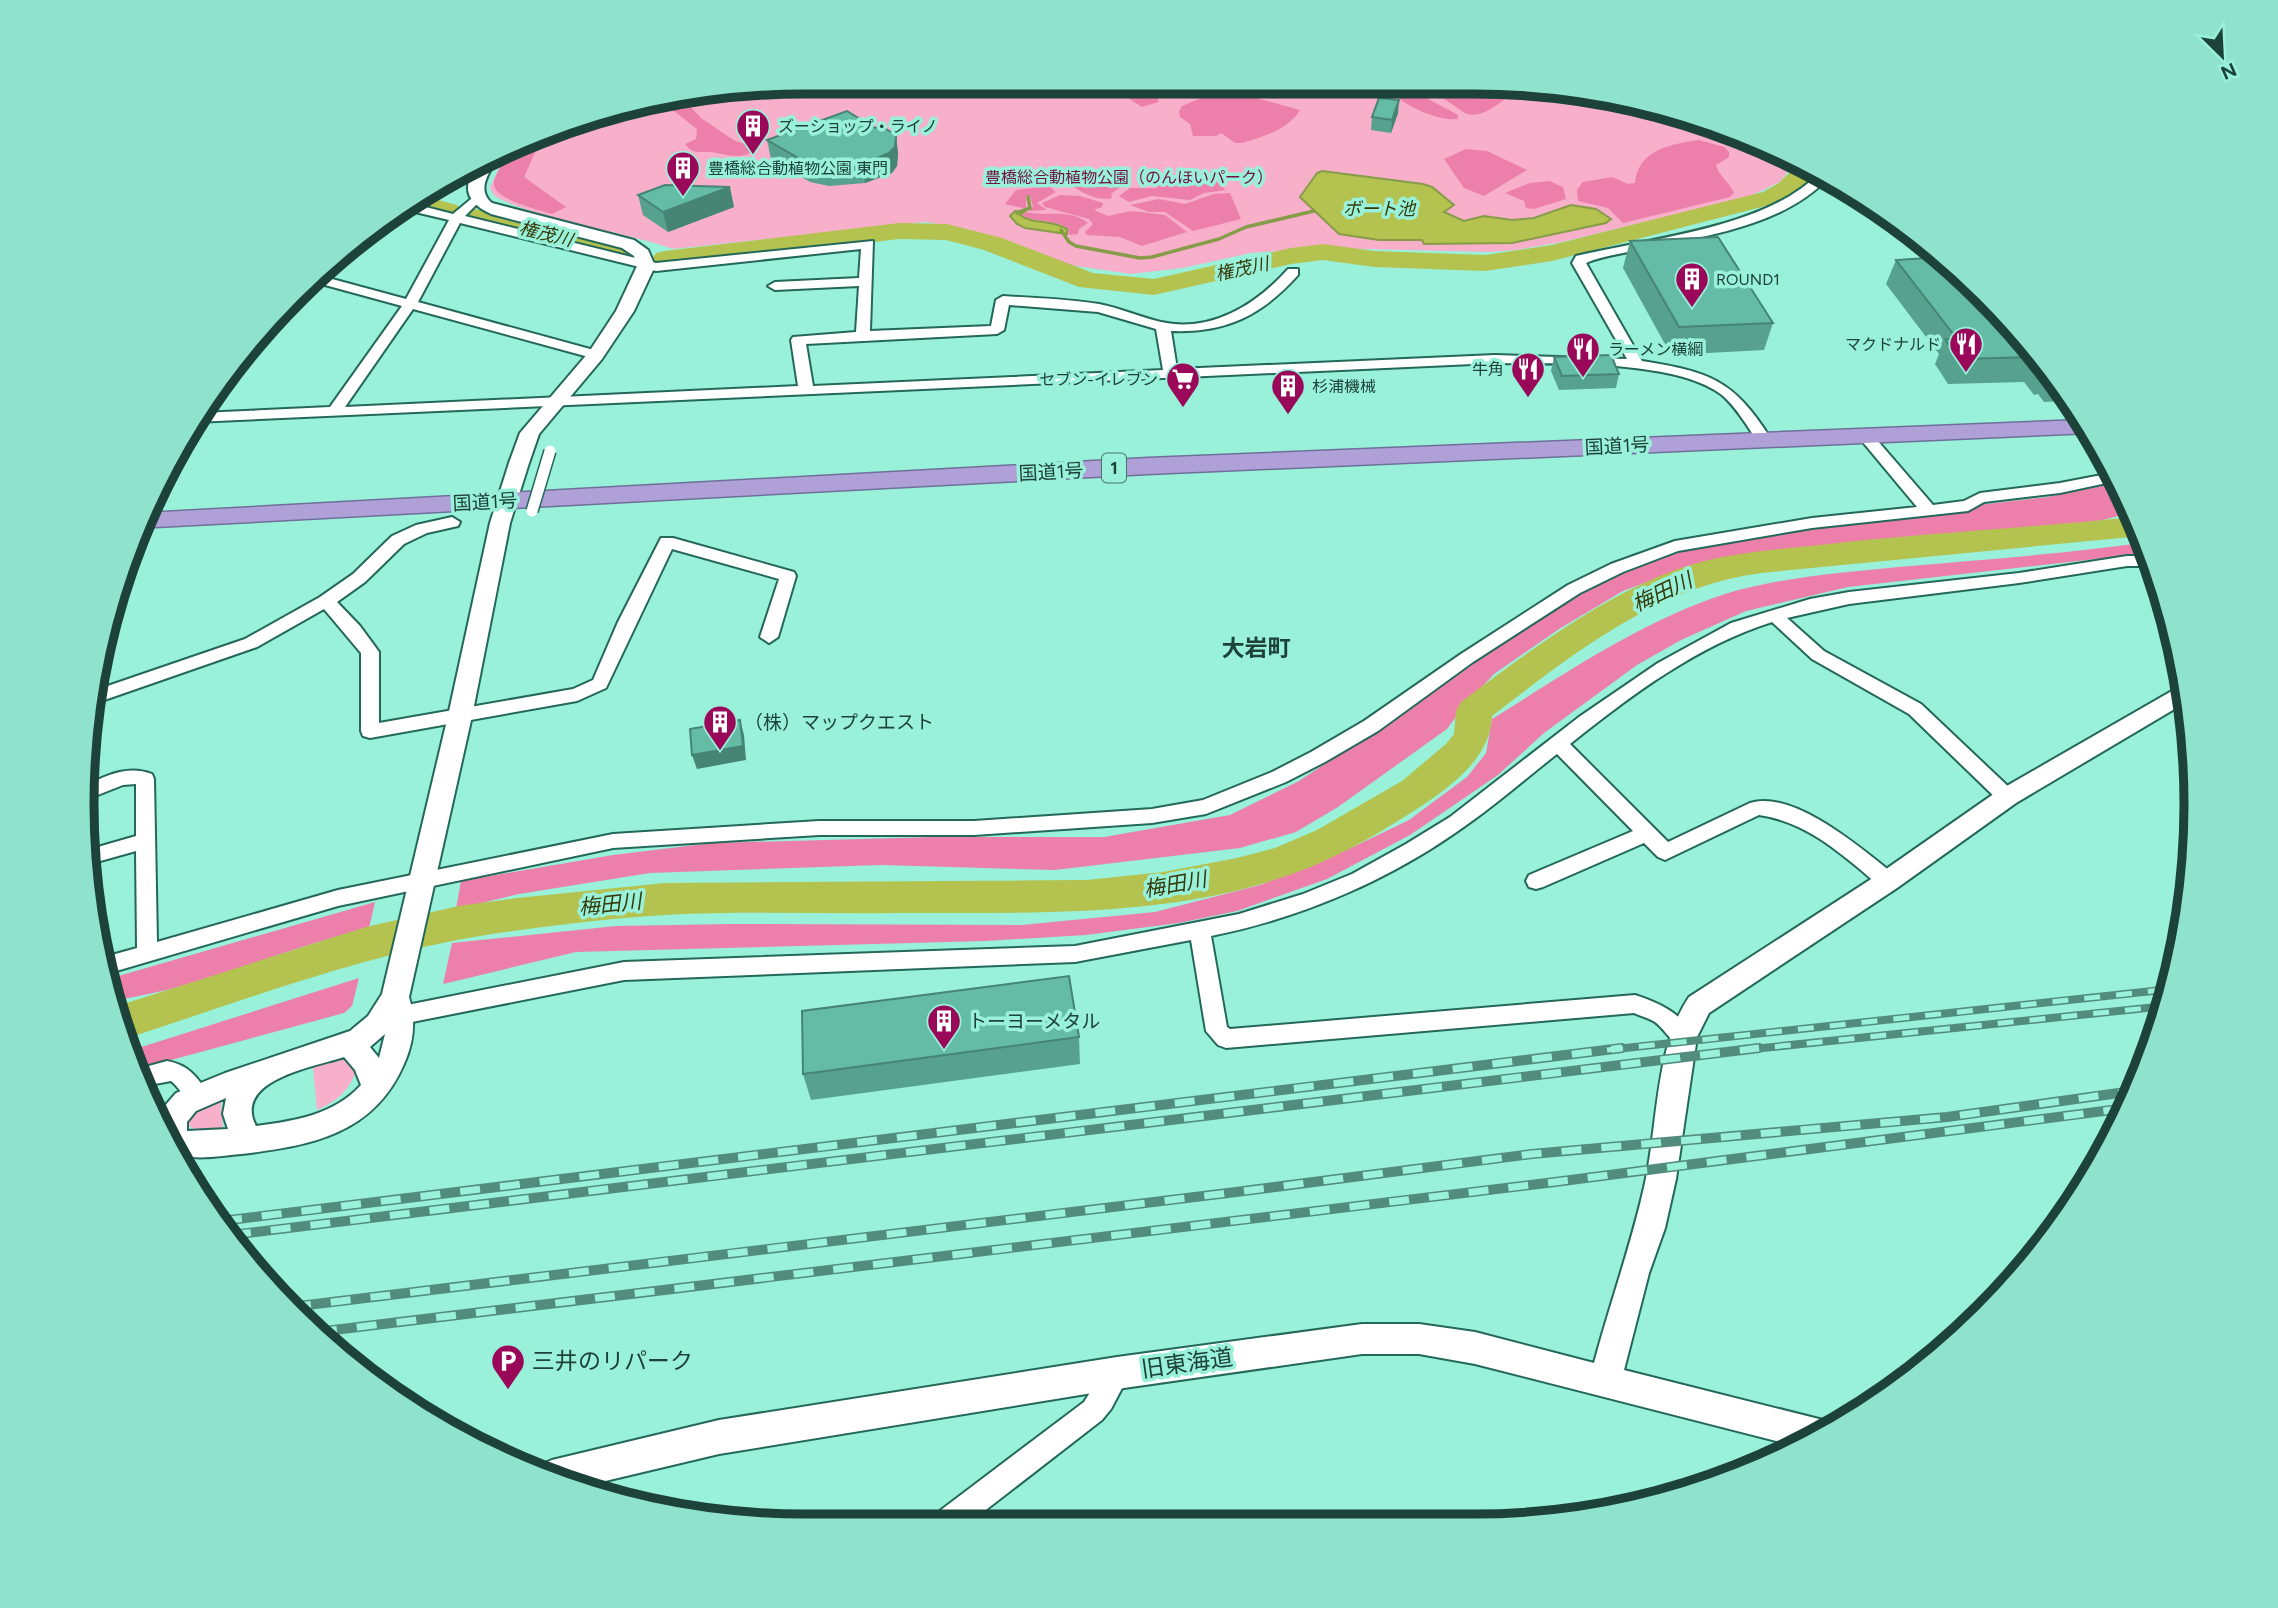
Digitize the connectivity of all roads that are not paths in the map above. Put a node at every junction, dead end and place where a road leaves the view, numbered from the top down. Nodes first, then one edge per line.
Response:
1 (482, 172) edge
2 (1818, 184) edge
3 (477, 198) junction
4 (419, 209) edge
5 (457, 217) junction
6 (646, 266) junction
7 (1293, 272) dead end
8 (325, 281) edge
9 (866, 282) junction
10 (775, 286) dead end
11 (410, 304) junction
12 (1163, 327) junction
13 (863, 336) junction
14 (596, 355) junction
15 (1638, 366) junction
16 (1171, 375) junction
17 (806, 391) junction
18 (557, 401) junction
19 (335, 411) junction
20 (2066, 414) edge
21 (209, 417) edge
22 (2075, 427) edge
23 (1758, 432) junction
24 (1865, 435) junction
25 (550, 451) dead end
26 (2104, 479) edge
27 (510, 493) junction
28 (161, 505) edge
29 (1928, 509) junction
30 (532, 511) dead end
31 (154, 520) edge
32 (452, 522) dead end
33 (2140, 561) edge
34 (326, 601) junction
35 (1774, 615) junction
36 (769, 637) dead end
37 (104, 695) edge
38 (2175, 698) edge
39 (460, 716) junction
40 (1559, 744) junction
41 (95, 790) edge
42 (2007, 797) junction
43 (1645, 834) junction
44 (146, 841) junction
45 (97, 855) edge
46 (1536, 881) dead end
47 (1888, 881) junction
48 (420, 885) junction
49 (1200, 930) junction
50 (146, 953) junction
51 (113, 963) edge
52 (398, 1006) junction
53 (1683, 1037) junction
54 (349, 1044) junction
55 (257, 1074) junction
56 (149, 1075) edge
57 (376, 1088) junction
58 (197, 1096) junction
59 (171, 1124) edge
60 (249, 1140) junction
61 (181, 1142) edge
62 (1117, 1373) junction
63 (1605, 1382) junction
64 (1805, 1431) edge
65 (567, 1473) edge
66 (959, 1514) edge

1 - 3 street
2 - 15 street
3 - 5 street
3 - 6 street
4 - 5 street
5 - 6 street
5 - 11 street
6 - 9 street
6 - 14 street
7 - 12 street
8 - 11 street
9 - 10 street
9 - 13 street
11 - 14 street
11 - 19 street
12 - 13 street
12 - 16 street
13 - 17 street
14 - 18 street
15 - 16 street
15 - 23 street
16 - 17 street
17 - 18 street
18 - 19 street
18 - 27 street
19 - 21 street
20 - 23 highway, 国道1号 / 1
22 - 24 highway, 国道1号 / 1
23 - 24 highway, 国道1号 / 1
23 - 27 highway, 国道1号 / 1
24 - 29 street
25 - 30 street, bridge
26 - 29 street
27 - 28 highway, 国道1号 / 1
27 - 31 highway, 国道1号 / 1
27 - 39 street
29 - 48 street
32 - 34 street
33 - 35 street
34 - 37 street
34 - 39 street
35 - 40 street
35 - 42 street
36 - 39 street
38 - 42 street
39 - 48 street
40 - 43 street
40 - 49 street
41 - 44 street
42 - 47 street
43 - 46 street
43 - 47 street
44 - 45 street
44 - 50 street
47 - 53 street
48 - 50 street
48 - 52 street
49 - 52 street
49 - 53 street
50 - 51 street
52 - 54 street
52 - 57 street
53 - 63 street
54 - 55 street
54 - 57 street
55 - 58 street
55 - 60 street
56 - 58 street
57 - 60 street
58 - 59 street
60 - 61 street
62 - 63 street, 旧東海道
62 - 65 street, 旧東海道
62 - 66 street
63 - 64 street, 旧東海道

